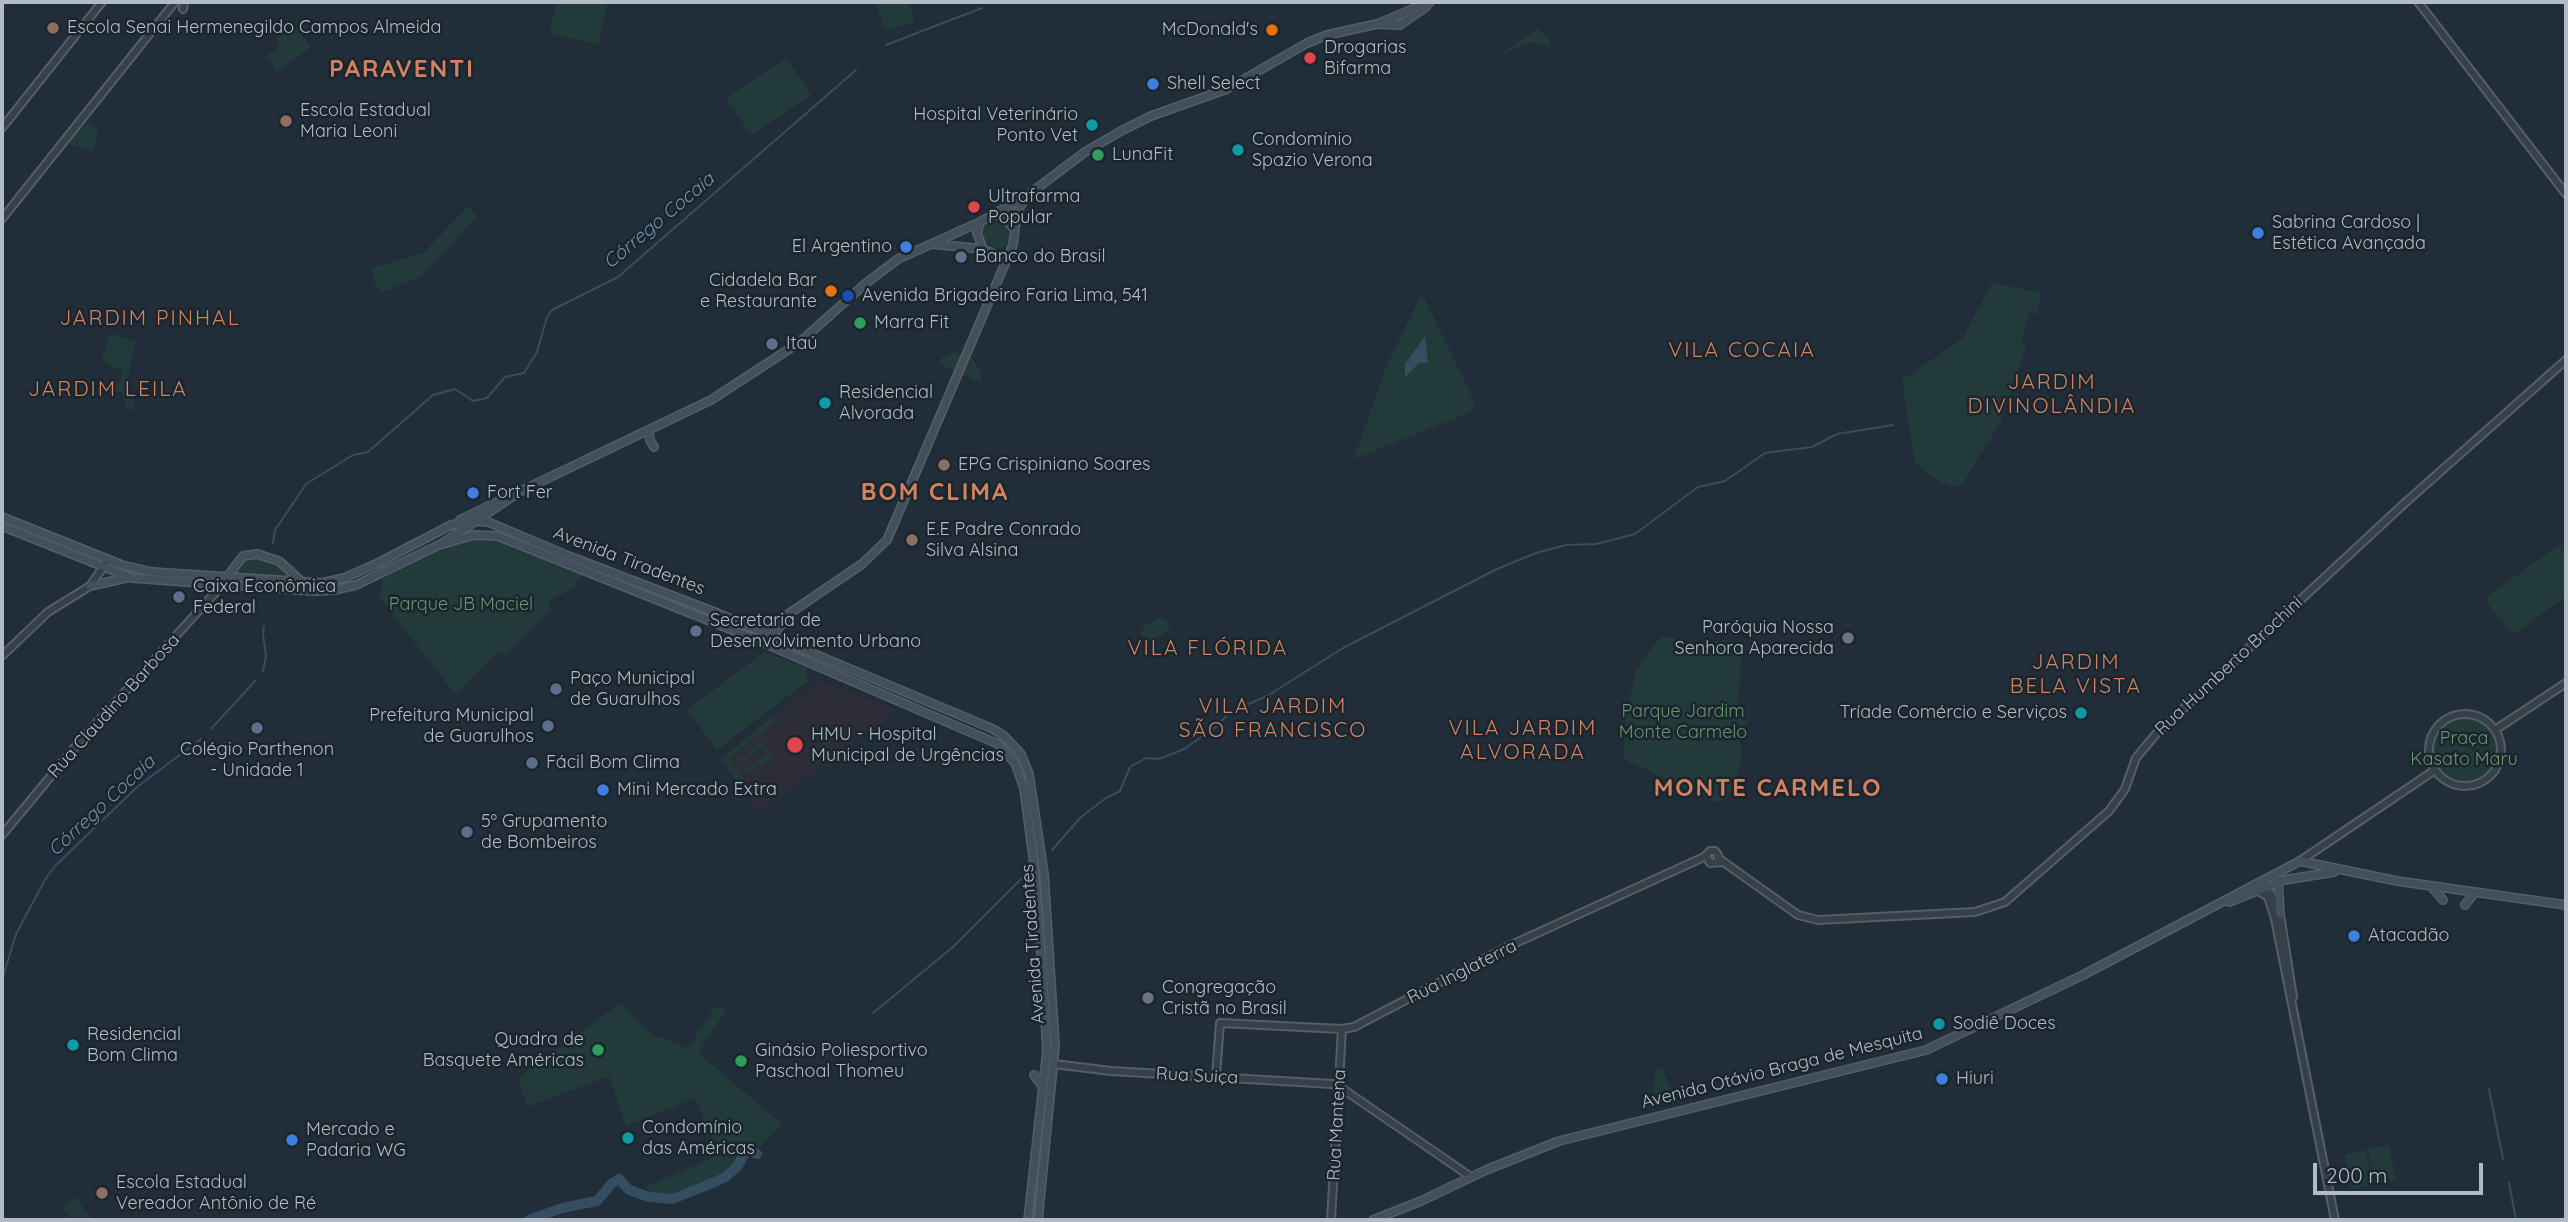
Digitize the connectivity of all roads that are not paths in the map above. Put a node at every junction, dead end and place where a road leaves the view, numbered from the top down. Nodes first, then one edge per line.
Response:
1 (103, 2) edge
2 (175, 2) edge
3 (1431, 2) edge
4 (2418, 2) edge
5 (2, 128) edge
6 (2566, 194) edge
7 (1028, 195) junction
8 (995, 214) junction
9 (2, 219) edge
10 (981, 222) junction
11 (1015, 232) junction
12 (932, 244) junction
13 (1011, 248) junction
14 (983, 249) junction
15 (997, 255) junction
16 (1003, 267) junction
17 (2566, 360) edge
18 (649, 431) junction
19 (654, 447) dead end
20 (519, 492) junction
21 (2, 517) edge
22 (475, 521) junction
23 (451, 525) junction
24 (2, 526) edge
25 (439, 545) junction
26 (88, 552) junction
27 (95, 563) junction
28 (106, 563) junction
29 (99, 576) junction
30 (132, 578) junction
31 (225, 580) junction
32 (302, 582) junction
33 (90, 586) junction
34 (790, 615) junction
35 (762, 632) junction
36 (772, 636) junction
37 (755, 639) junction
38 (764, 643) junction
39 (2, 656) edge
40 (2566, 683) edge
41 (2495, 730) junction
42 (2435, 770) junction
43 (2, 835) edge
44 (1707, 859) junction
45 (1720, 860) junction
46 (2300, 861) junction
47 (2342, 871) junction
48 (2278, 880) junction
49 (2257, 886) junction
50 (2265, 886) junction
51 (2432, 886) junction
52 (2474, 893) junction
53 (2443, 900) dead end
54 (2465, 905) dead end
55 (2566, 905) edge
56 (2280, 914) junction
57 (2293, 1006) junction
58 (1342, 1029) junction
59 (1054, 1064) junction
60 (1034, 1075) dead end
61 (1216, 1076) junction
62 (1043, 1087) junction
63 (1340, 1087) junction
64 (1471, 1177) junction
65 (1028, 1220) edge
66 (1038, 1220) edge
67 (1331, 1220) edge
68 (1373, 1220) edge
69 (2335, 1220) edge

1 - 5 street
2 - 9 street
3 - 7 main road
4 - 6 street
7 - 8 main road
7 - 11 main road
8 - 10 main road
8 - 11 main road
10 - 12 main road
10 - 14 main road
11 - 13 main road
12 - 14 main road
12 - 18 main road
13 - 15 main road
13 - 16 main road
14 - 15 main road
15 - 16 main road
16 - 34 main road
17 - 45 street, Rua Humberto Brochini
18 - 19 main road
18 - 20 main road
20 - 22 main road
20 - 23 main road
21 - 26 main road, Avenida Tiradentes
22 - 23 main road, Avenida Tiradentes
22 - 25 main road
22 - 35 main road, Avenida Tiradentes
23 - 32 main road, Avenida Tiradentes
24 - 27 main road, Avenida Tiradentes
25 - 31 main road, Avenida Tiradentes
25 - 37 main road, Avenida Tiradentes
26 - 27 main road
26 - 28 main road, Avenida Tiradentes
27 - 28 main road, Avenida Tiradentes
27 - 29 main road
28 - 29 street
28 - 30 main road, Avenida Tiradentes
28 - 31 main road, Avenida Tiradentes
29 - 33 street
30 - 31 main road, Avenida Tiradentes
30 - 33 main road
31 - 32 main road, Avenida Tiradentes
31 - 32 main road
31 - 43 street, Rua Claudino Barbosa
33 - 39 street
34 - 35 main road
34 - 36 main road
35 - 36 main road, Avenida Tiradentes
35 - 37 main road
36 - 38 main road
36 - 59 main road, Avenida Tiradentes
37 - 38 main road, Avenida Tiradentes
38 - 62 main road, Avenida Tiradentes
40 - 41 street
41 - 42 street
41 - 42 street
42 - 46 street
44 - 45 street
44 - 45 street
44 - 58 street, Rua Inglaterra
46 - 47 main road
46 - 48 main road, Avenida Otávio Braga de Mesquita
46 - 49 main road, Avenida Otávio Braga de Mesquita
47 - 48 main road
47 - 51 main road
48 - 50 main road, Avenida Otávio Braga de Mesquita
48 - 56 main road
49 - 50 main road, Avenida Otávio Braga de Mesquita
49 - 57 street
49 - 64 main road, Avenida Otávio Braga de Mesquita
50 - 56 street
51 - 52 main road
51 - 53 main road
52 - 54 main road
52 - 55 main road
56 - 57 street
57 - 69 street
58 - 61 street, Rua Inglaterra
58 - 63 street, Rua Mantena
59 - 61 street, Rua Suiça
59 - 66 main road, Avenida Tiradentes
60 - 62 main road
61 - 63 street, Rua Suiça
62 - 65 main road, Avenida Tiradentes
63 - 64 street
63 - 67 street, Rua Mantena
64 - 68 main road, Avenida Otávio Braga de Mesquita

